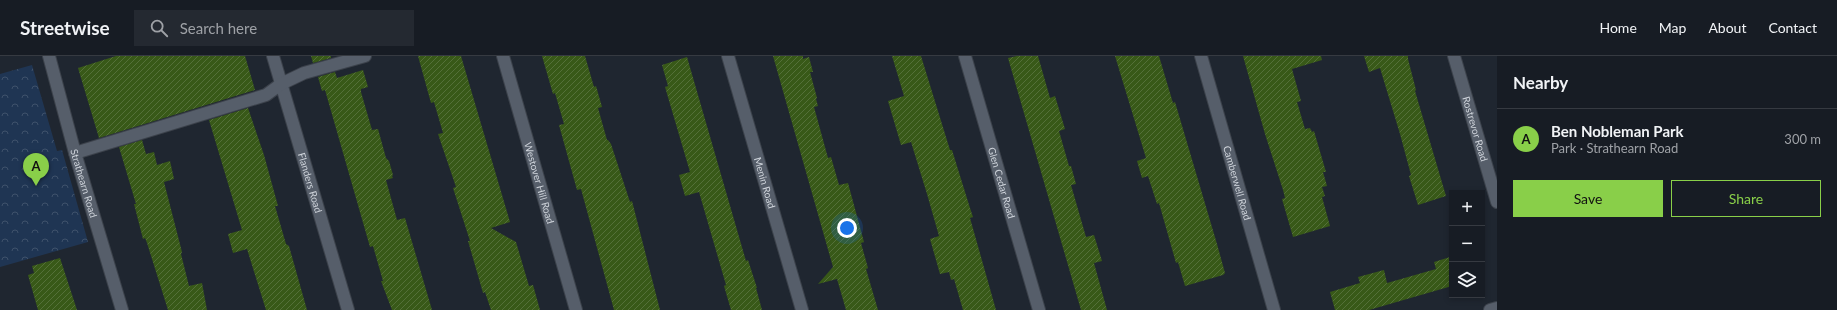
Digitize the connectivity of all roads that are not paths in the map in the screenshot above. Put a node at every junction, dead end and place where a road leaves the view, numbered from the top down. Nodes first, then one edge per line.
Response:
1 (49, 56) edge
2 (273, 56) edge
3 (365, 56) edge
4 (503, 56) edge
5 (728, 56) edge
6 (965, 56) edge
7 (1201, 56) edge
8 (1454, 56) edge
9 (281, 84) junction
10 (75, 153) junction
11 (1497, 202) edge
12 (1497, 308) edge
13 (122, 310) edge
14 (348, 310) edge
15 (576, 310) edge
16 (802, 310) edge
17 (1039, 310) edge
18 (1274, 310) edge
19 (1490, 310) edge

1 - 10 street, Strathearn Road
2 - 9 street, Flanders Road
3 - 9 street
4 - 15 street, Westover Hill Road
5 - 16 street, Menin Road
6 - 17 street, Glen Cedar Road
7 - 18 street, Camberwell Road
8 - 11 street, Rostrevor Road
9 - 10 street
9 - 14 street, Flanders Road
10 - 13 street, Strathearn Road
12 - 19 street

